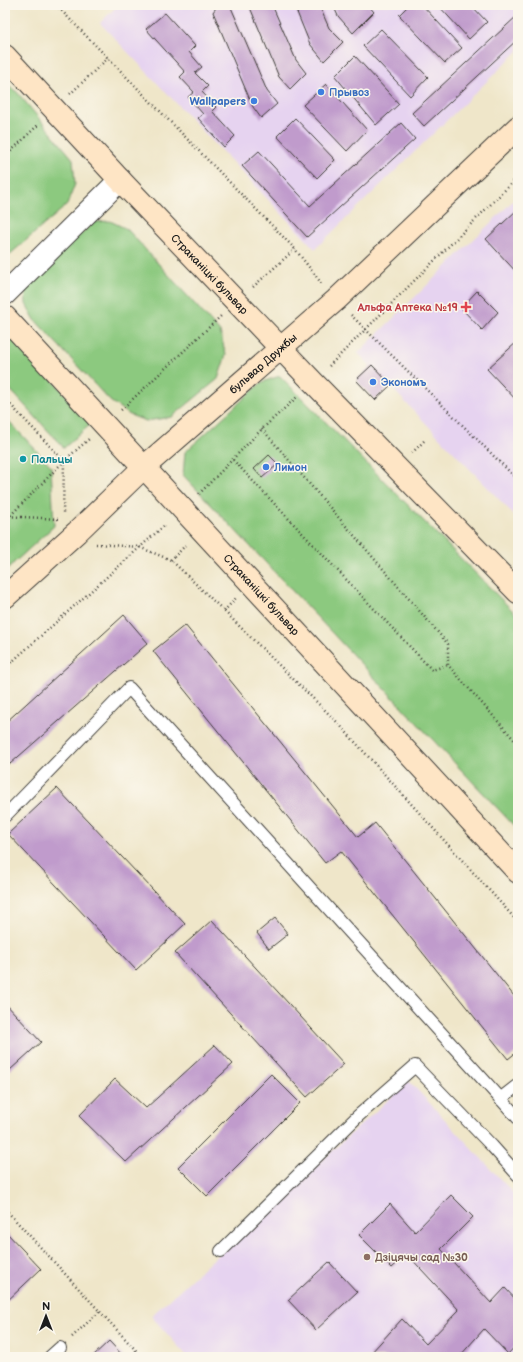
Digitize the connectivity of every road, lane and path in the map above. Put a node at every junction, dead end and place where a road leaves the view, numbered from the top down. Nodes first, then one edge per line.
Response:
1 (56, 5) edge
2 (5, 56) edge
3 (518, 126) edge
4 (518, 177) edge
5 (120, 180) junction
6 (295, 249) junction
7 (5, 294) edge
8 (336, 300) junction
9 (236, 302) junction
10 (5, 317) edge
11 (365, 329) junction
12 (280, 348) junction
13 (313, 382) junction
14 (5, 399) edge
15 (105, 425) junction
16 (262, 429) junction
17 (233, 460) junction
18 (64, 461) junction
19 (144, 467) junction
20 (518, 480) edge
21 (183, 510) junction
22 (5, 516) edge
23 (9, 517) junction
24 (5, 521) edge
25 (77, 532) junction
26 (190, 541) dead end
27 (140, 546) junction
28 (171, 560) junction
29 (517, 591) edge
30 (239, 596) dead end
31 (5, 597) edge
32 (224, 611) junction
33 (448, 665) junction
34 (5, 668) edge
35 (518, 744) edge
36 (5, 816) edge
37 (518, 872) edge
38 (518, 922) edge
39 (518, 1085) edge
40 (500, 1099) junction
41 (518, 1118) edge
42 (518, 1176) edge
43 (5, 1209) edge
44 (221, 1250) dead end
45 (100, 1311) junction
46 (60, 1348) joint
47 (50, 1357) edge
48 (142, 1357) edge

1 - 6 path
2 - 5 street, Страканіцкі бульвар
3 - 8 street, бульвар Дружбы
4 - 11 path
5 - 7 street
5 - 9 street, Страканіцкі бульвар
6 - 8 path
6 - 9 path
8 - 11 path
8 - 12 street, бульвар Дружбы
9 - 12 street, Страканіцкі бульвар
9 - 15 path
10 - 15 street, Страканіцкі бульвар
11 - 13 path
11 - 20 path
12 - 13 street, Страканіцкі бульвар
12 - 19 street, бульвар Дружбы
13 - 16 path
13 - 29 street, Страканіцкі бульвар
14 - 18 path
15 - 18 path
15 - 19 street, Страканіцкі бульвар
16 - 17 path
16 - 33 path
17 - 21 path
17 - 33 path
18 - 23 path
18 - 23 path
19 - 21 street, Страканіцкі бульвар
19 - 25 street, бульвар Дружбы
21 - 27 path
21 - 37 street, Страканіцкі бульвар
22 - 23 path
23 - 24 path
25 - 27 path
25 - 31 street, бульвар Дружбы
26 - 28 path
27 - 28 path
27 - 34 path
28 - 32 path
30 - 32 path
32 - 38 path
33 - 35 path
36 - 40 lane
39 - 40 lane
40 - 41 lane
42 - 44 lane
43 - 45 path
45 - 46 path
45 - 48 path
46 - 47 lane

